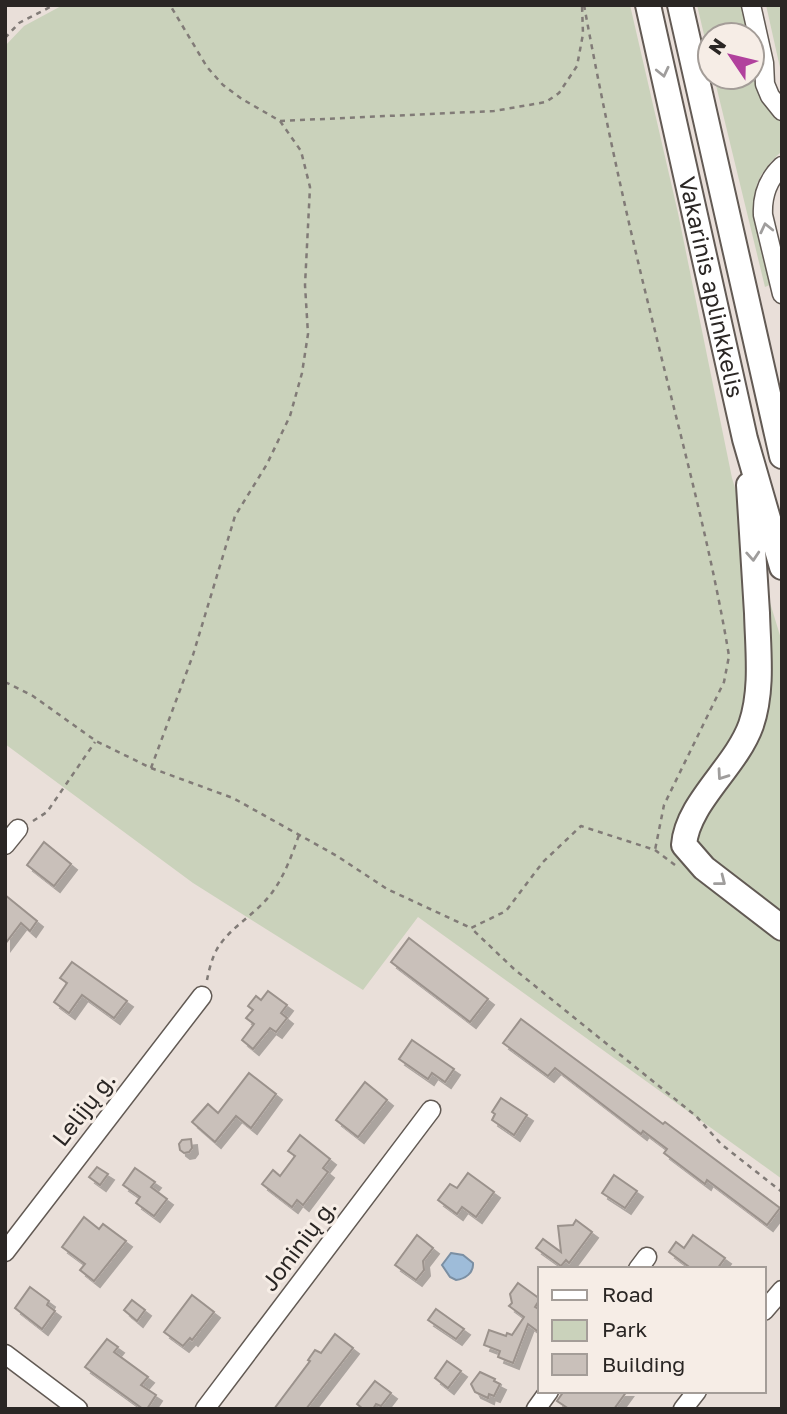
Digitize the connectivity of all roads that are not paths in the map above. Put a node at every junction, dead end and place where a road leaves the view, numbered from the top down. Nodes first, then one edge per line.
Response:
1 (648, 5) edge
2 (680, 5) edge
3 (766, 66) edge
4 (766, 86) edge
5 (782, 92) edge
6 (782, 111) edge
7 (707, 126) junction
8 (782, 166) edge
9 (782, 294) edge
10 (782, 384) edge
11 (746, 439) junction
12 (782, 456) edge
13 (782, 568) edge
14 (18, 829) road end
15 (5, 845) edge
16 (782, 928) edge
17 (202, 996) road end
18 (431, 1110) dead end
19 (5, 1252) edge
20 (782, 1290) edge
21 (766, 1309) edge
22 (5, 1354) edge
23 (548, 1393) edge
24 (695, 1393) edge
25 (78, 1409) edge
26 (205, 1409) edge
27 (536, 1409) edge
28 (682, 1409) edge

1 -> 11 highway, Vakarinis aplinkkelis
2 - 7 highway, Vakarinis aplinkkelis
3 - 5 street
4 - 6 street
7 - 10 highway
7 - 12 highway, Vakarinis aplinkkelis
9 -> 8 street
11 - 13 highway, Vakarinis aplinkkelis
11 -> 16 highway
14 - 15 street
17 - 19 street, Lelijų g.
18 - 26 street, Joninių g.
20 - 21 street
22 - 25 street
23 - 27 street
24 - 28 street

